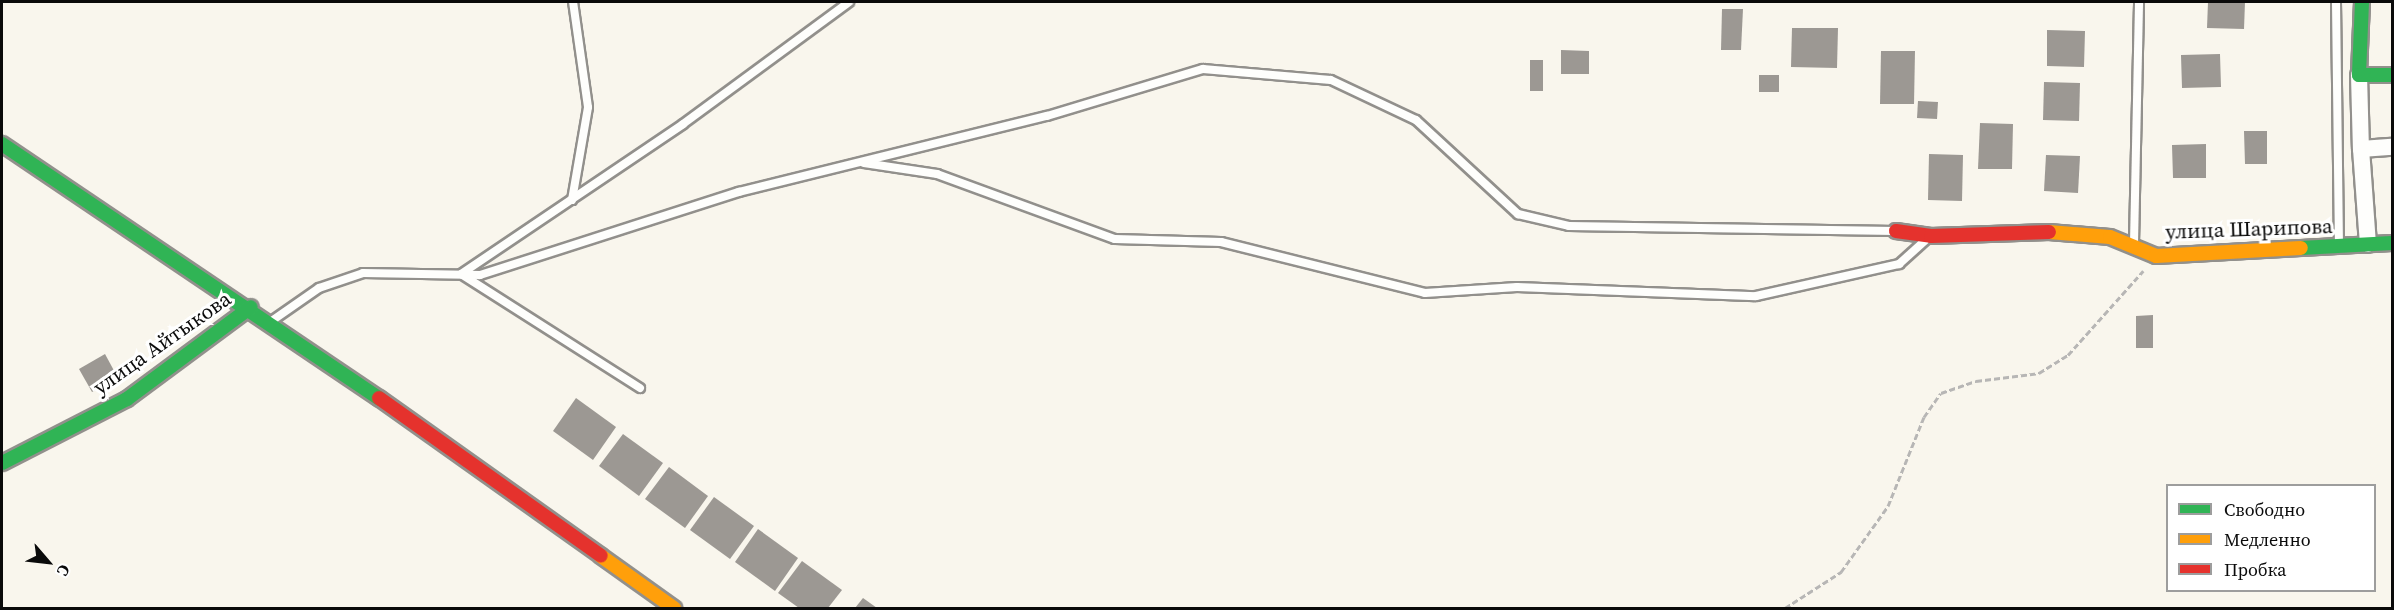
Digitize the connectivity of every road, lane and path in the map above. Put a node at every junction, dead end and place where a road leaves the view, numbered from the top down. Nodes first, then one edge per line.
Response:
1 (573, 2) edge
2 (849, 2) edge
3 (2139, 2) edge
4 (2336, 2) edge
5 (2361, 2) edge
6 (2359, 75) junction
7 (2392, 75) edge
8 (2, 144) edge
9 (2392, 147) edge
10 (2361, 149) junction
11 (861, 162) junction
12 (572, 200) junction
13 (1896, 231) joint
14 (1931, 236) junction
15 (2134, 243) junction
16 (2392, 243) edge
17 (2368, 244) junction
18 (2339, 248) junction
19 (2156, 256) junction
20 (461, 274) junction
21 (251, 307) junction
22 (270, 322) junction
23 (640, 388) dead end
24 (2, 463) edge
25 (674, 609) edge
26 (1785, 609) edge

1 - 12 lane
2 - 12 lane
3 - 15 lane
4 - 18 lane
5 - 6 street
6 - 7 street
6 - 10 street
8 - 21 street
9 - 10 street
10 - 17 street
11 - 13 lane
11 - 14 lane
11 - 20 lane
12 - 20 lane
13 - 14 street, улица Шарипова
14 - 15 street, улица Шарипова
15 - 19 street, улица Шарипова
16 - 17 street, улица Шарипова
17 - 18 street, улица Шарипова
18 - 19 street, улица Шарипова
19 - 26 path
20 - 22 lane
20 - 23 lane
21 - 22 street
21 - 24 street, улица Айтыкова
22 - 25 street

